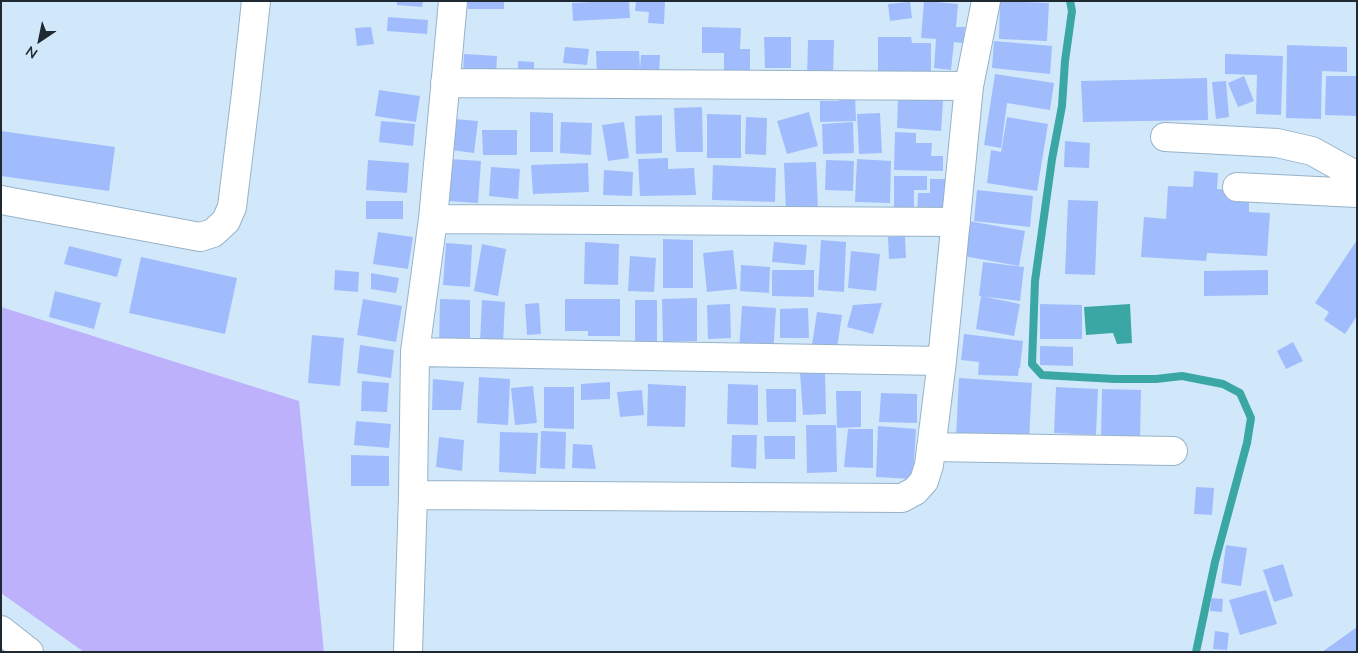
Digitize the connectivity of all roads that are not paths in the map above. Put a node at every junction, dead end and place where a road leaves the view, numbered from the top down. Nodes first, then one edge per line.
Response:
1 (256, 1) edge
2 (453, 1) edge
3 (986, 1) edge
4 (445, 83) junction
5 (969, 86) junction
6 (1165, 136) dead end
7 (1357, 176) edge
8 (1237, 187) dead end
9 (1357, 192) edge
10 (1, 200) edge
11 (433, 219) junction
12 (956, 222) junction
13 (415, 352) junction
14 (942, 361) junction
15 (932, 447) junction
16 (1173, 450) dead end
17 (413, 495) junction
18 (1, 630) edge
19 (29, 652) edge
20 (408, 652) edge

1 - 10 street
2 - 4 street
3 - 5 street
4 - 5 street
4 - 11 street
5 - 12 street
6 - 7 street
8 - 9 street
11 - 12 street
11 - 13 street
12 - 14 street
13 - 14 street
13 - 17 street
14 - 15 street
15 - 16 street
15 - 17 street
17 - 20 street
18 - 19 street

